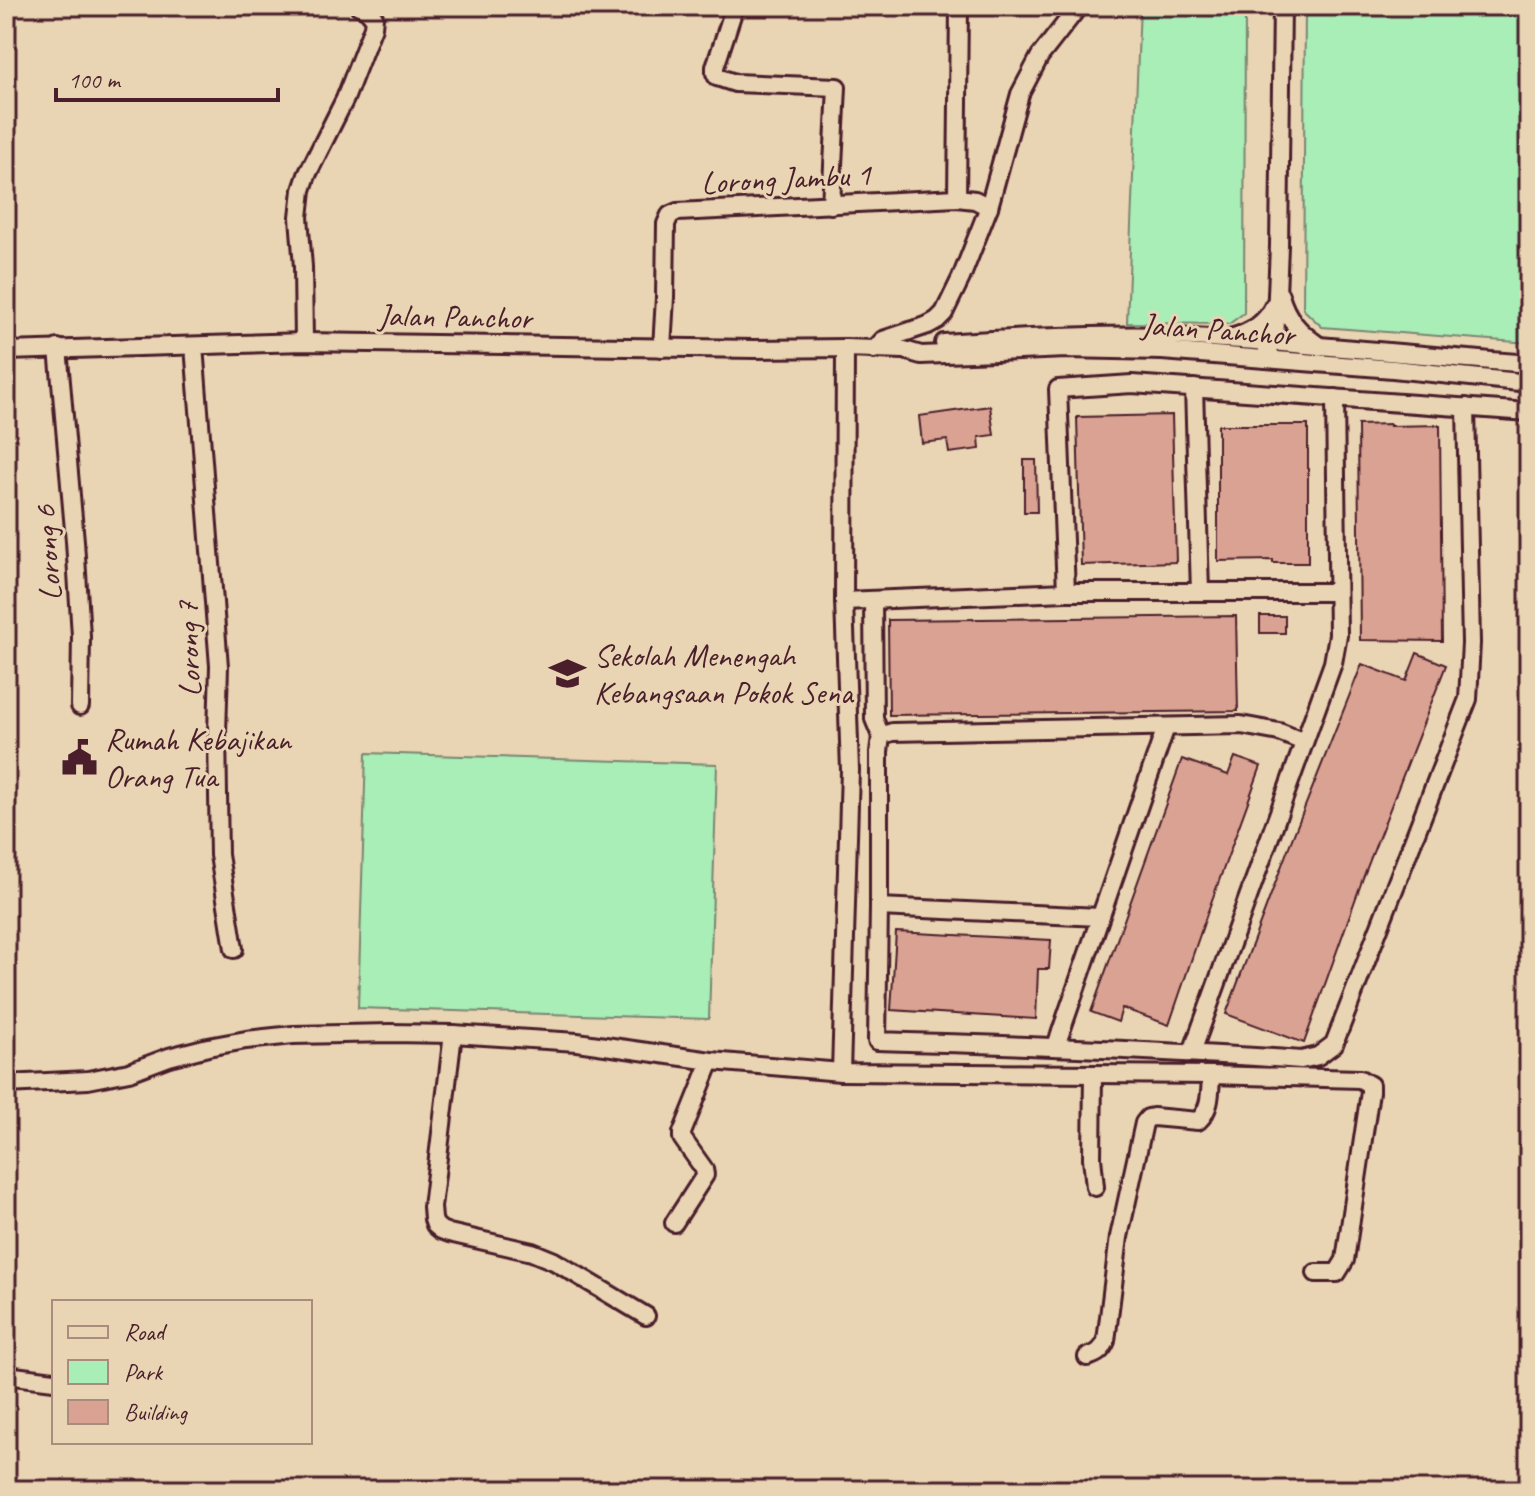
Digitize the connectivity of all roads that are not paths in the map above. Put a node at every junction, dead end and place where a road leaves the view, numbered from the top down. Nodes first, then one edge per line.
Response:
1 (359, 6) edge
2 (959, 6) edge
3 (1079, 6) edge
4 (1282, 6) edge
5 (733, 12) dead end
6 (957, 198) junction
7 (831, 205) junction
8 (989, 207) junction
9 (1277, 282) junction
10 (1276, 299) junction
11 (1221, 340) junction
12 (304, 342) junction
13 (1275, 343) junction
14 (194, 346) junction
15 (1321, 346) junction
16 (58, 348) junction
17 (662, 348) junction
18 (845, 348) junction
19 (874, 350) junction
20 (904, 350) junction
21 (6, 351) edge
22 (1247, 358) junction
23 (1303, 363) junction
24 (1529, 364) edge
25 (1529, 383) edge
26 (1194, 388) junction
27 (1335, 398) junction
28 (1466, 407) junction
29 (1529, 412) edge
30 (1066, 592) junction
31 (1200, 592) junction
32 (1337, 592) junction
33 (873, 600) junction
34 (844, 601) junction
35 (80, 706) dead end
36 (1166, 727) junction
37 (881, 736) junction
38 (1304, 742) junction
39 (879, 907) junction
40 (1100, 917) junction
41 (234, 949) dead end
42 (453, 1034) junction
43 (1056, 1046) junction
44 (1192, 1052) junction
45 (711, 1061) junction
46 (841, 1072) junction
47 (1093, 1074) junction
48 (1211, 1075) junction
49 (6, 1084) edge
50 (1095, 1187) dead end
51 (674, 1223) dead end
52 (1316, 1273) dead end
53 (646, 1316) dead end
54 (1087, 1357) dead end
55 (6, 1375) edge
56 (52, 1381) edge

1 - 12 street
2 - 6 street
3 - 8 street
4 - 9 street
5 - 7 street
6 - 7 street, Lorong Jambu 1
6 - 8 street, Lorong Jambu 1
7 - 17 street, Lorong Jambu 1
8 - 19 street
9 - 10 street
9 - 15 street
10 - 11 street
10 - 13 street
11 - 13 street, Jalan Panchor
11 - 20 street, Jalan Panchor
12 - 14 street, Jalan Panchor
12 - 17 street, Jalan Panchor
13 - 15 street, Jalan Panchor
13 - 22 street
13 - 23 street
14 - 16 street, Jalan Panchor
14 - 41 street, Lorong 7
15 - 24 street, Jalan Panchor
16 - 21 street, Jalan Panchor
16 - 35 street, Lorong 6
17 - 18 street, Jalan Panchor
18 - 19 street, Jalan Panchor
18 - 34 street
19 - 20 street, Jalan Panchor
20 - 22 street, Jalan Panchor
22 - 23 street, Jalan Panchor
23 - 25 street, Jalan Panchor
26 - 27 street
26 - 30 street
26 - 31 street
27 - 28 street
27 - 32 street
28 - 29 street
28 - 44 street
30 - 31 street
30 - 33 street
31 - 32 street
32 - 38 street
33 - 34 street
33 - 37 street
34 - 46 street
36 - 37 street
36 - 38 street
36 - 40 street
37 - 39 street
38 - 44 street
39 - 40 street
39 - 43 street
40 - 43 street
42 - 45 street
42 - 49 street
42 - 53 street
43 - 44 street
45 - 46 street
45 - 51 street
46 - 47 street
47 - 48 street
47 - 50 street
48 - 52 street
48 - 54 street
55 - 56 street

